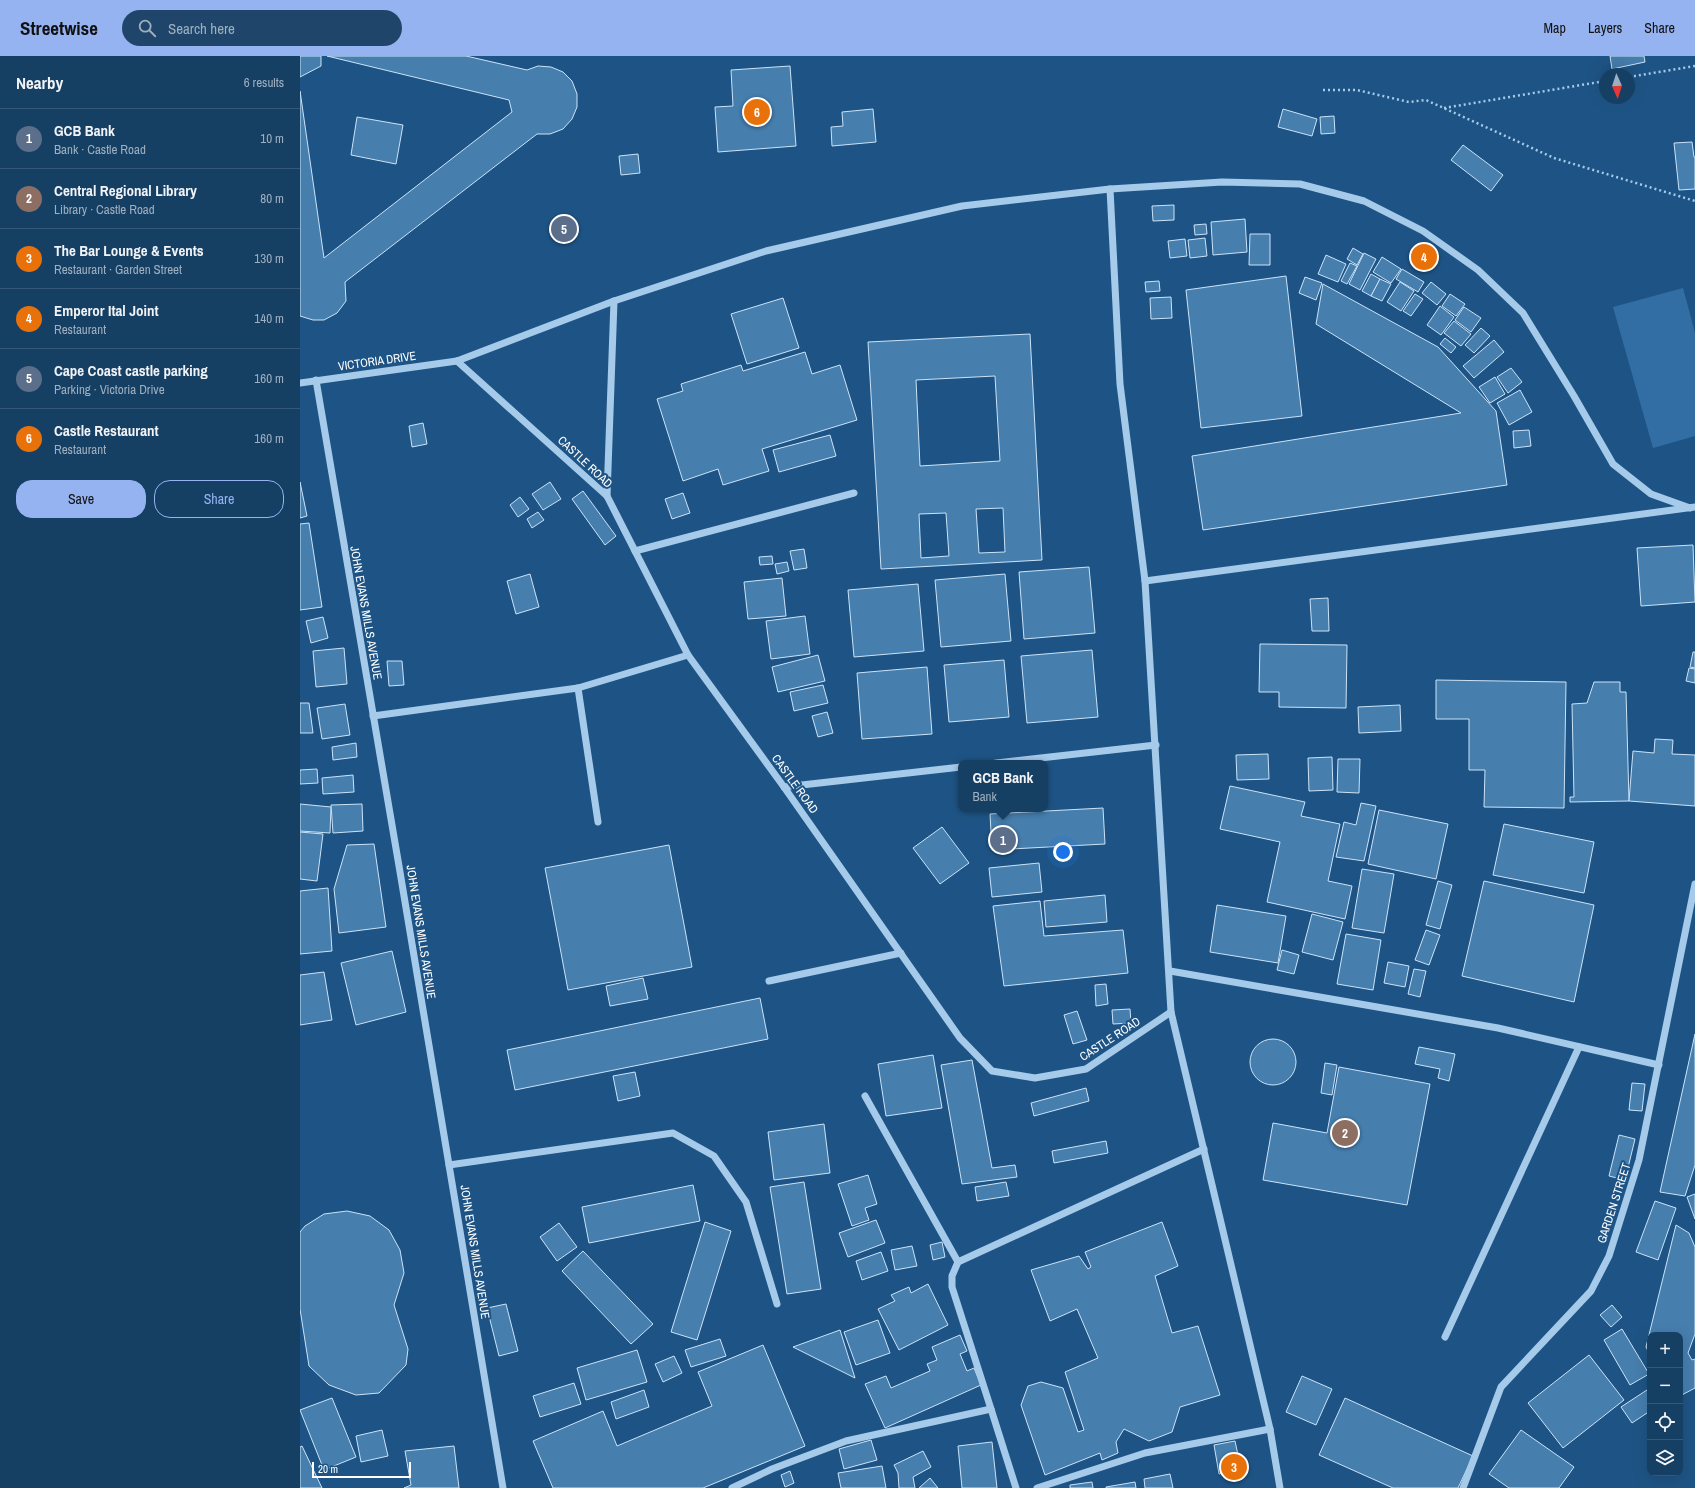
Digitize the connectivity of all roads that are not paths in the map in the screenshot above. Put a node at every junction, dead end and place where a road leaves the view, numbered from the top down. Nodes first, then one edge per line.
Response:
1 (1110, 189) junction
2 (614, 301) junction
3 (457, 361) junction
4 (316, 380) junction
5 (300, 383) edge
6 (854, 493) dead end
7 (607, 496) junction
8 (1692, 508) edge
9 (635, 551) junction
10 (1145, 581) junction
11 (688, 655) junction
12 (578, 688) junction
13 (373, 716) junction
14 (1156, 745) junction
15 (1023, 760) edge
16 (958, 767) edge
17 (784, 787) junction
18 (598, 822) dead end
19 (1695, 884) edge
20 (901, 954) junction
21 (1170, 971) junction
22 (769, 981) dead end
23 (1171, 1012) junction
24 (1579, 1047) junction
25 (1659, 1065) junction
26 (865, 1096) dead end
27 (1204, 1149) junction
28 (449, 1165) junction
29 (958, 1262) junction
30 (777, 1304) dead end
31 (1445, 1337) dead end
32 (991, 1409) junction
33 (1270, 1429) junction
34 (736, 1487) edge
35 (503, 1488) edge
36 (1016, 1488) edge
37 (1037, 1488) edge
38 (1280, 1488) edge
39 (1463, 1488) edge

1 - 2 street, VICTORIA DRIVE
1 - 8 street, VICTORIA DRIVE
1 - 10 street
2 - 3 street, VICTORIA DRIVE
2 - 7 street
3 - 4 street, VICTORIA DRIVE
3 - 7 street, CASTLE ROAD
4 - 5 street, VICTORIA DRIVE
4 - 13 street, JOHN EVANS MILLS AVENUE
6 - 9 street
7 - 9 street, CASTLE ROAD
8 - 10 street
9 - 11 street, CASTLE ROAD
10 - 14 street
11 - 12 street
11 - 17 street, CASTLE ROAD
12 - 13 street
12 - 18 street
13 - 28 street, JOHN EVANS MILLS AVENUE
14 - 15 street
14 - 21 street
16 - 17 street
17 - 20 street, CASTLE ROAD
19 - 25 street, GARDEN STREET
20 - 22 street
20 - 23 street, CASTLE ROAD
21 - 23 street
21 - 24 street
23 - 27 street
24 - 25 street
24 - 31 street
25 - 39 street, GARDEN STREET
26 - 29 street
27 - 29 street
27 - 33 street
28 - 30 street
28 - 35 street, JOHN EVANS MILLS AVENUE
29 - 32 street
32 - 34 street
32 - 36 street
33 - 37 street
33 - 38 street

